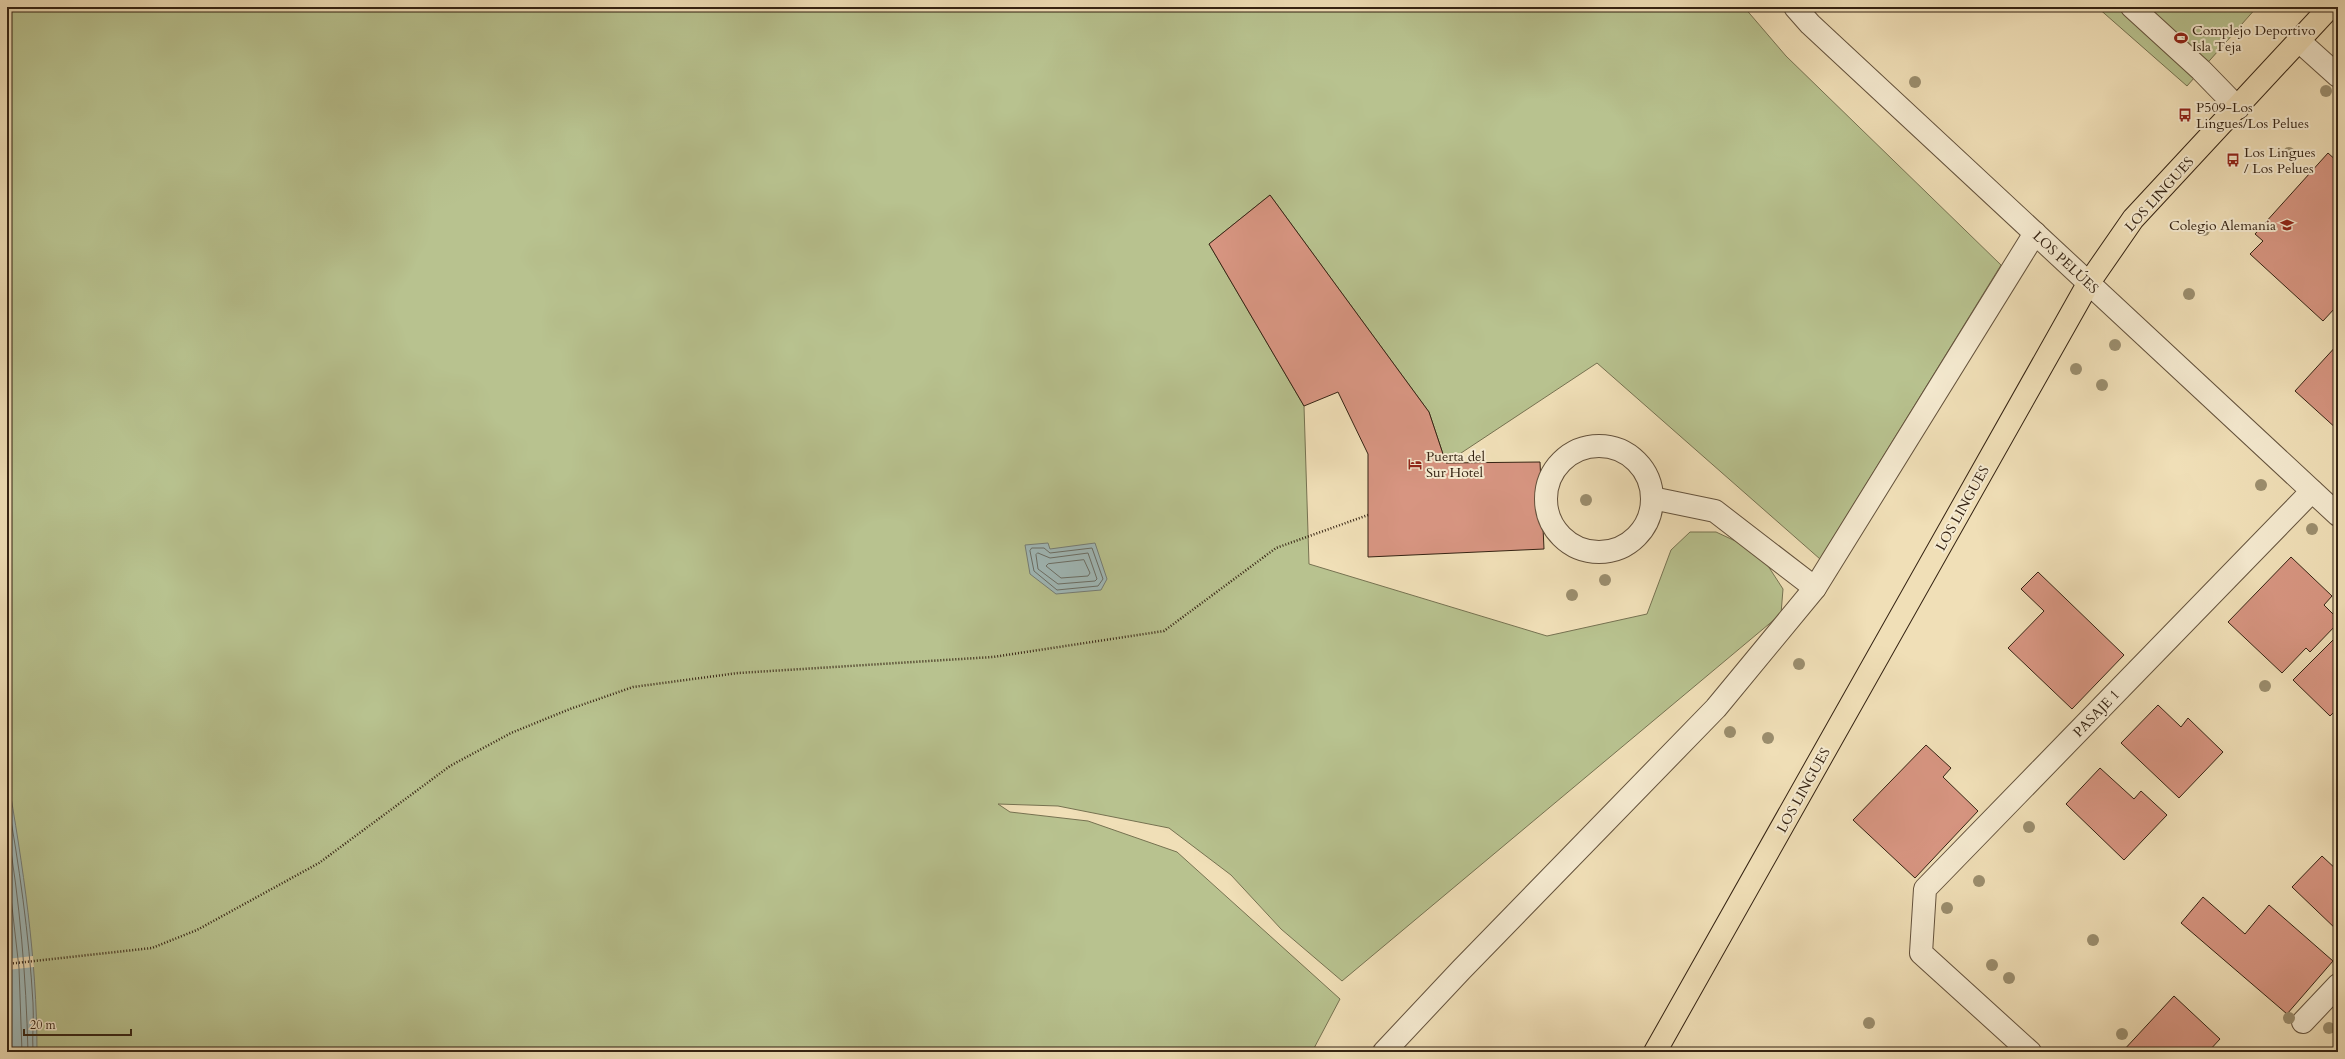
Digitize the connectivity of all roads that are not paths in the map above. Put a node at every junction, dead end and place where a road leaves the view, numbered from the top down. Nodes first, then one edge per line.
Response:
1 (1795, 7) edge
2 (2132, 7) edge
3 (2330, 7) edge
4 (2299, 41) junction
5 (2338, 76) edge
6 (2238, 108) junction
7 (2035, 233) junction
8 (2088, 284) junction
9 (2312, 491) junction
10 (1652, 498) junction
11 (2338, 515) edge
12 (1815, 588) junction
13 (2338, 985) edge
14 (2304, 1022) dead end
15 (1384, 1052) edge
16 (1655, 1052) edge
17 (2030, 1052) edge

1 - 7 street, LOS PELÚES
2 - 6 street
3 - 4 main road, LOS LINGUES
4 - 5 street
4 - 6 main road, LOS LINGUES
6 - 8 main road, LOS LINGUES
7 - 8 street, LOS PELÚES
7 - 12 street
8 - 9 street, LOS PELÚES
8 - 16 main road, LOS LINGUES
9 - 11 street, LOS PELÚES
9 - 17 street, PASAJE 1
10 - 10 street
10 - 12 street
12 - 15 street
13 - 14 street

